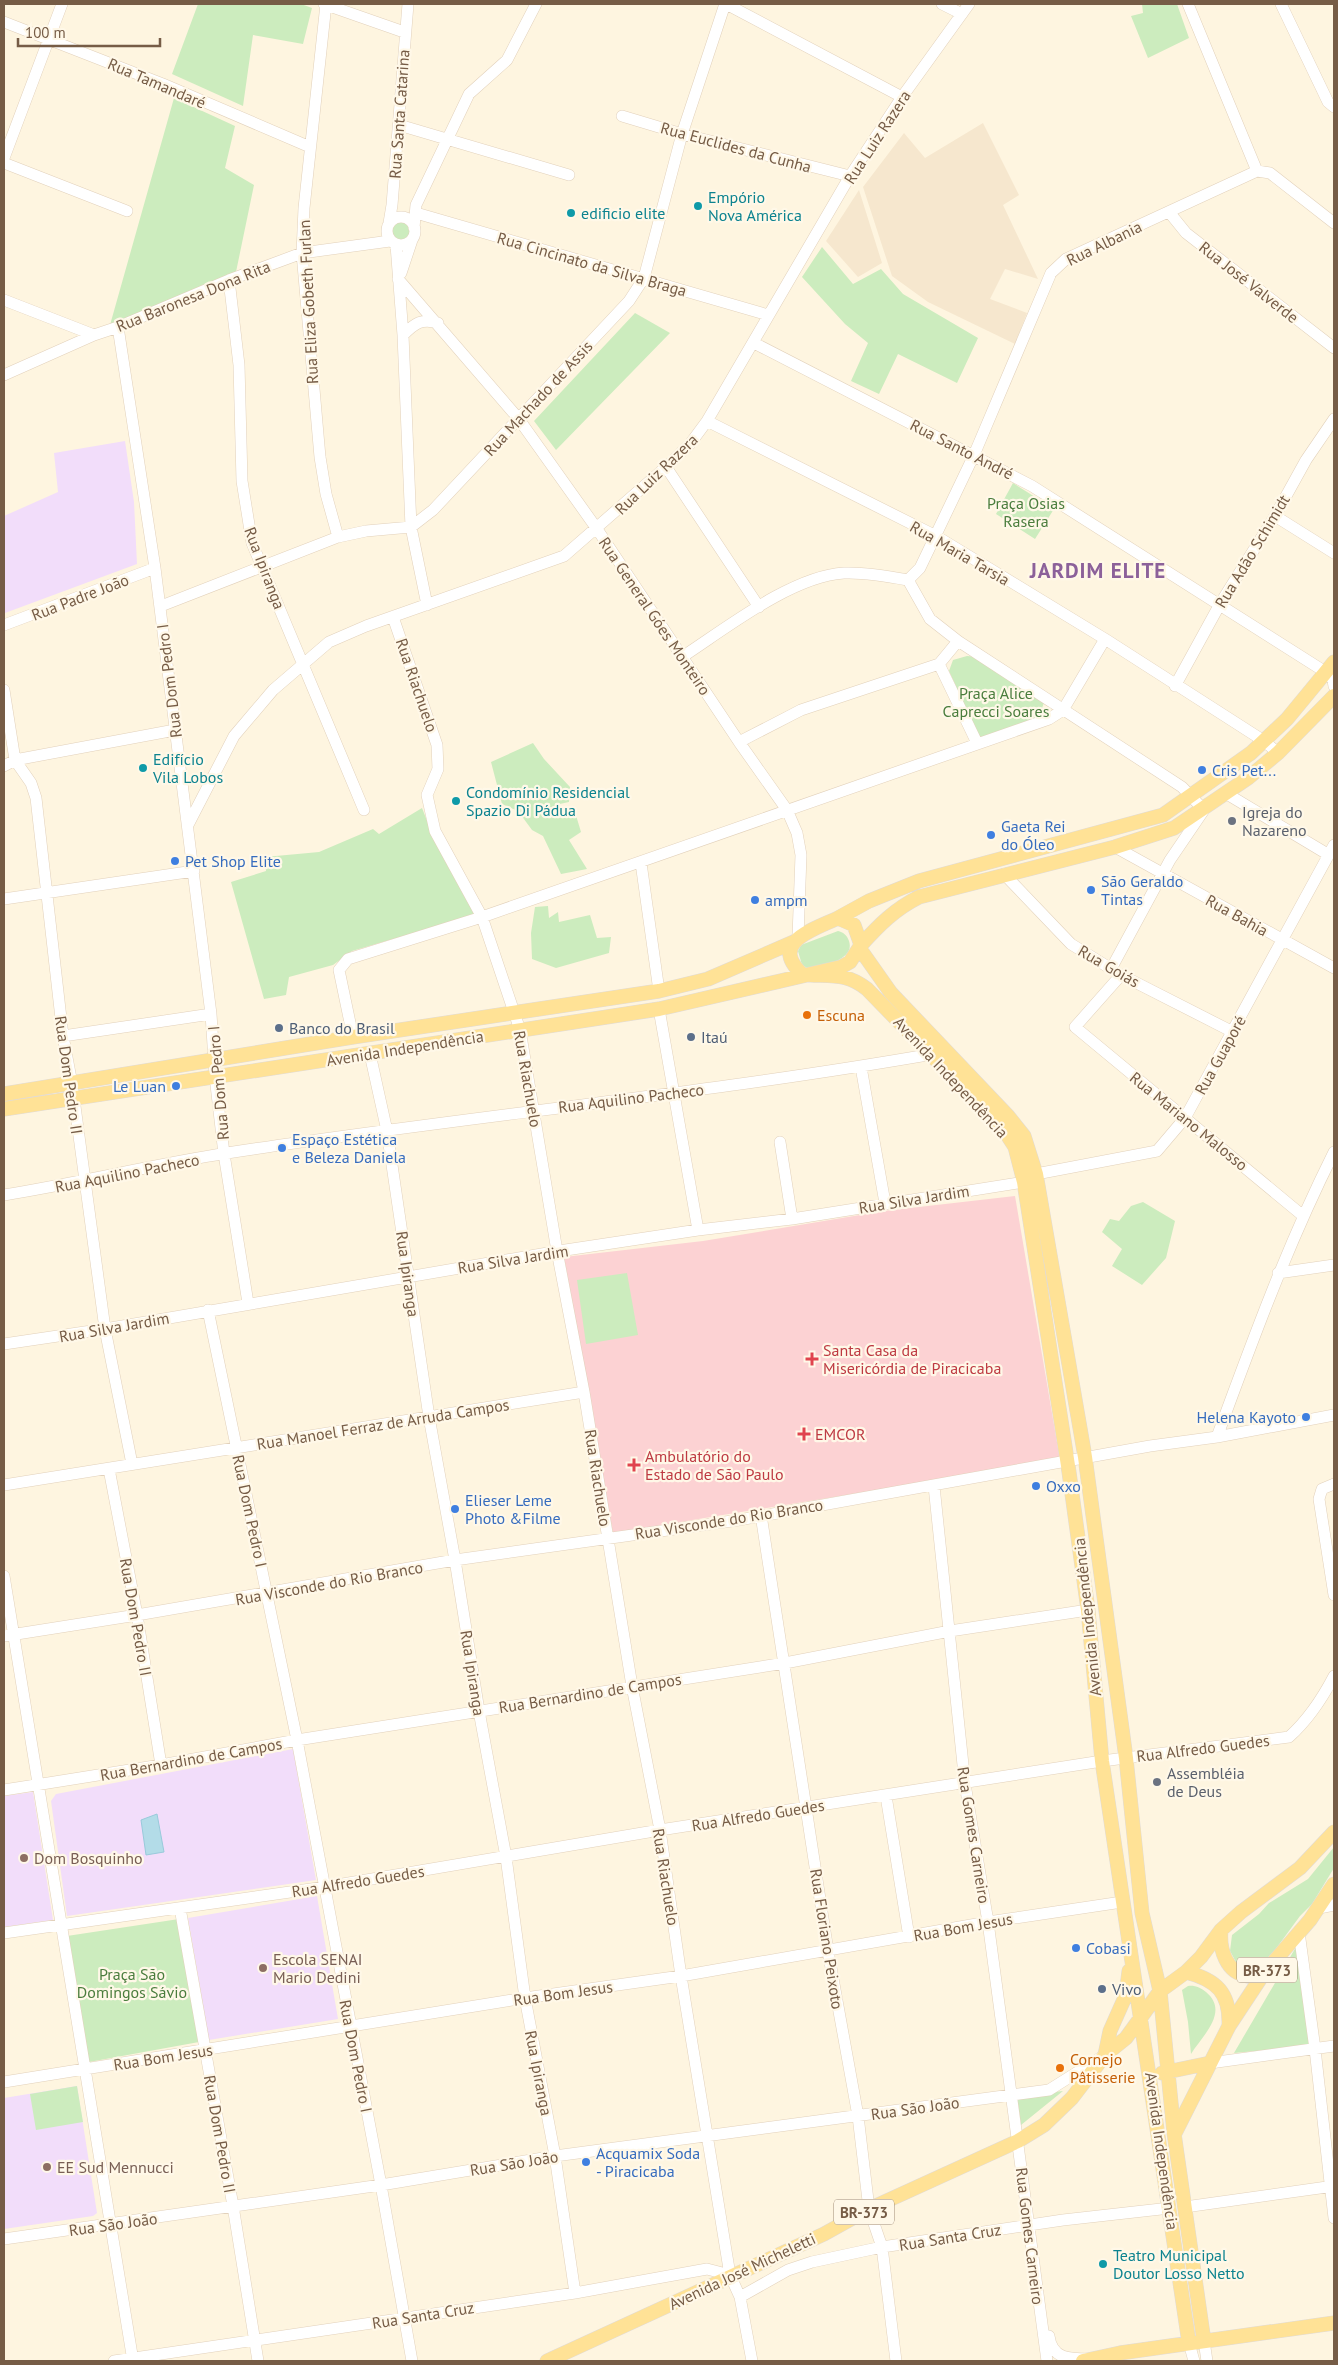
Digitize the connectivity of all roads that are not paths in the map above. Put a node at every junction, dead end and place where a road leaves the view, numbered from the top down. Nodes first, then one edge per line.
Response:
1 (62, 4) edge
2 (325, 4) edge
3 (408, 4) edge
4 (536, 4) edge
5 (725, 4) edge
6 (942, 4) edge
7 (969, 4) edge
8 (1188, 4) edge
9 (1281, 4) edge
10 (962, 14) junction
11 (4, 22) edge
12 (404, 32) junction
13 (48, 40) junction
14 (902, 97) junction
15 (1334, 107) edge
16 (622, 116) dead end
17 (399, 125) junction
18 (682, 134) junction
19 (448, 141) junction
20 (310, 147) junction
21 (4, 158) edge
22 (4, 164) edge
23 (1257, 171) junction
24 (569, 176) dead end
25 (850, 176) junction
26 (416, 209) junction
27 (127, 211) dead end
28 (1169, 212) junction
29 (400, 217) junction
30 (389, 223) junction
31 (1334, 223) edge
32 (413, 234) junction
33 (393, 243) junction
34 (302, 253) junction
35 (644, 278) junction
36 (398, 279) junction
37 (230, 280) junction
38 (4, 300) edge
39 (768, 315) junction
40 (438, 324) junction
41 (118, 327) junction
42 (94, 335) junction
43 (403, 335) junction
44 (754, 342) junction
45 (1334, 348) edge
46 (4, 376) edge
47 (518, 418) junction
48 (1334, 419) edge
49 (707, 421) junction
50 (974, 455) junction
51 (666, 467) junction
52 (1275, 516) junction
53 (411, 527) junction
54 (597, 529) junction
55 (936, 536) junction
56 (338, 537) junction
57 (1334, 553) edge
58 (263, 566) junction
59 (156, 568) junction
60 (908, 580) junction
61 (1220, 604) junction
62 (428, 605) junction
63 (160, 606) junction
64 (759, 607) junction
65 (393, 617) junction
66 (4, 625) edge
67 (1105, 639) junction
68 (958, 640) junction
69 (682, 657) junction
70 (301, 664) junction
71 (939, 664) junction
72 (1330, 667) edge
73 (1176, 686) junction
74 (1334, 686) edge
75 (4, 690) edge
76 (1334, 696) edge
77 (1063, 710) junction
78 (175, 730) junction
79 (1264, 741) junction
80 (739, 742) junction
81 (977, 743) junction
82 (1278, 753) junction
83 (15, 760) junction
84 (4, 766) edge
85 (206, 788) junction
86 (184, 792) junction
87 (1227, 794) junction
88 (1192, 796) junction
89 (364, 810) dead end
90 (788, 810) junction
91 (1204, 810) junction
92 (1162, 815) junction
93 (188, 825) junction
94 (1174, 828) junction
95 (1184, 840) junction
96 (1115, 847) junction
97 (1332, 850) edge
98 (640, 862) junction
99 (194, 871) junction
100 (1004, 874) junction
101 (1162, 874) junction
102 (45, 892) junction
103 (4, 899) edge
104 (482, 917) junction
105 (838, 918) junction
106 (797, 939) junction
107 (1284, 940) junction
108 (861, 947) junction
109 (1334, 968) edge
110 (1116, 972) junction
111 (807, 975) junction
112 (659, 991) junction
113 (659, 1010) junction
114 (516, 1012) junction
115 (212, 1014) junction
116 (520, 1030) junction
117 (1233, 1032) junction
118 (63, 1036) junction
119 (352, 1037) junction
120 (370, 1054) junction
121 (933, 1054) junction
122 (215, 1059) junction
123 (861, 1067) junction
124 (215, 1076) junction
125 (72, 1084) junction
126 (675, 1093) junction
127 (4, 1094) edge
128 (72, 1099) junction
129 (4, 1109) edge
130 (534, 1110) junction
131 (1185, 1118) junction
132 (387, 1131) junction
133 (780, 1142) dead end
134 (1334, 1152) edge
135 (224, 1154) junction
136 (1036, 1174) junction
137 (86, 1182) junction
138 (1024, 1182) junction
139 (4, 1195) edge
140 (885, 1202) junction
141 (1302, 1215) junction
142 (792, 1219) junction
143 (698, 1230) junction
144 (557, 1251) junction
145 (1334, 1265) edge
146 (1278, 1273) junction
147 (408, 1276) junction
148 (248, 1303) junction
149 (208, 1310) junction
150 (105, 1329) junction
151 (4, 1344) edge
152 (584, 1392) junction
153 (1334, 1415) edge
154 (429, 1417) junction
155 (1216, 1437) junction
156 (235, 1446) junction
157 (1086, 1457) junction
158 (1067, 1462) junction
159 (132, 1464) junction
160 (109, 1469) junction
161 (1334, 1484) edge
162 (4, 1485) edge
163 (934, 1486) junction
164 (761, 1515) junction
165 (608, 1538) junction
166 (455, 1560) junction
167 (4, 1576) edge
168 (268, 1594) junction
169 (1334, 1596) edge
170 (1088, 1610) junction
171 (137, 1615) junction
172 (950, 1631) junction
173 (8, 1635) edge
174 (785, 1662) junction
175 (1334, 1676) edge
176 (632, 1686) junction
177 (479, 1711) junction
178 (297, 1740) junction
179 (1126, 1758) junction
180 (1102, 1761) junction
181 (161, 1765) junction
182 (38, 1784) junction
183 (965, 1784) junction
184 (4, 1790) edge
185 (886, 1796) junction
186 (807, 1807) junction
187 (660, 1830) junction
188 (1334, 1832) edge
189 (506, 1857) junction
190 (1334, 1884) edge
191 (325, 1887) junction
192 (1122, 1902) junction
193 (1334, 1905) edge
194 (180, 1908) junction
195 (1319, 1908) junction
196 (988, 1922) junction
197 (61, 1926) junction
198 (1221, 1930) junction
199 (1299, 1932) junction
200 (4, 1933) edge
201 (909, 1937) junction
202 (828, 1951) junction
203 (1130, 1958) junction
204 (1186, 1972) junction
205 (1264, 1973) junction
206 (681, 1976) junction
207 (1160, 1991) junction
208 (526, 1998) junction
209 (1142, 2013) junction
210 (1229, 2026) junction
211 (351, 2028) junction
212 (1145, 2038) junction
213 (1334, 2046) edge
214 (1316, 2049) junction
215 (205, 2050) junction
216 (1104, 2055) junction
217 (1210, 2063) junction
218 (85, 2069) junction
219 (1169, 2072) junction
220 (4, 2082) edge
221 (1011, 2094) junction
222 (858, 2116) junction
223 (1174, 2134) junction
224 (708, 2135) junction
225 (1018, 2141) junction
226 (555, 2156) junction
227 (381, 2185) junction
228 (1332, 2186) edge
229 (233, 2206) junction
230 (1185, 2207) junction
231 (1170, 2208) junction
232 (869, 2209) junction
233 (1083, 2218) junction
234 (1334, 2218) edge
235 (110, 2225) junction
236 (1028, 2225) junction
237 (4, 2239) edge
238 (882, 2247) junction
239 (730, 2275) junction
240 (575, 2293) junction
241 (740, 2297) junction
242 (403, 2318) junction
243 (1334, 2323) edge
244 (255, 2342) junction
245 (1204, 2342) junction
246 (1189, 2343) junction
247 (133, 2360) edge
248 (1086, 2360) edge
249 (114, 2361) edge
250 (258, 2361) edge
251 (412, 2361) edge
252 (547, 2361) edge
253 (752, 2361) edge
254 (896, 2361) edge
255 (1046, 2361) edge
256 (1194, 2361) edge
257 (1207, 2361) edge

1 - 13 street
2 - 12 street
2 - 20 street, Rua Eliza Gobeth Furlan
3 - 12 street, Rua Santa Catarina
4 - 19 street
5 - 14 street
5 - 18 street, Rua Machado de Assis
6 - 10 street
7 - 10 street, Rua Luiz Razera
8 - 23 street
9 - 15 street
10 - 14 street, Rua Luiz Razera
11 - 13 street, Rua Tamandaré
12 - 17 street, Rua Santa Catarina
13 - 20 street, Rua Tamandaré
13 - 21 street
14 - 25 street, Rua Luiz Razera
16 - 18 street, Rua Euclides da Cunha
17 - 19 street
17 - 30 street, Rua Santa Catarina
18 - 25 street, Rua Euclides da Cunha
18 - 35 street, Rua Machado de Assis
19 - 24 street
19 - 26 street
20 - 34 street, Rua Eliza Gobeth Furlan
22 - 27 street
23 - 28 street, Rua Albania
23 - 31 street
25 - 39 street, Rua Luiz Razera
26 - 29 street
26 - 32 street
26 - 35 street, Rua Cincinato da Silva Braga
28 - 45 street, Rua José Valverde
28 - 50 street, Rua Albania
29 - 30 street
29 - 32 street
30 - 33 street
32 - 33 street
32 - 36 street
33 - 34 street, Rua Baronesa Dona Rita
33 - 36 street
34 - 37 street, Rua Baronesa Dona Rita
34 - 56 street, Rua Eliza Gobeth Furlan
35 - 39 street, Rua Cincinato da Silva Braga
35 - 47 street, Rua Machado de Assis
36 - 40 street, Rua General Góes Monteiro
36 - 43 street
37 - 41 street, Rua Baronesa Dona Rita
37 - 58 street, Rua Ipiranga
38 - 42 street
39 - 44 street, Rua Luiz Razera
40 - 43 street
40 - 47 street, Rua General Góes Monteiro
41 - 42 street, Rua Baronesa Dona Rita
41 - 59 street, Rua Dom Pedro I
42 - 46 street, Rua Baronesa Dona Rita
43 - 53 street
44 - 49 street, Rua Luiz Razera
44 - 50 street, Rua Santo André
47 - 53 street, Rua Machado de Assis
47 - 54 street, Rua General Góes Monteiro
48 - 52 street, Rua Adão Schimidt
49 - 51 street, Rua Luiz Razera
49 - 55 street, Rua Maria Tarsia
50 - 55 street, Rua Albania
50 - 61 street, Rua Santo André
51 - 54 street, Rua Luiz Razera
51 - 64 street
52 - 57 street
52 - 61 street, Rua Adão Schimidt
53 - 56 street
53 - 62 street
54 - 62 street, Rua Luiz Razera
54 - 69 street, Rua General Góes Monteiro
55 - 60 street, Rua Albania
55 - 67 street, Rua Maria Tarsia
56 - 58 street
58 - 63 street
58 - 70 street, Rua Ipiranga
59 - 63 street, Rua Dom Pedro I
59 - 66 street, Rua Padre João
60 - 64 street
60 - 68 street
61 - 72 street, Rua Santo André
61 - 73 street, Rua Adão Schimidt
62 - 65 street, Rua Luiz Razera
63 - 78 street, Rua Dom Pedro I
64 - 69 street
65 - 70 street, Rua Luiz Razera
65 - 104 street, Rua Riachuelo
67 - 73 street, Rua Maria Tarsia
67 - 77 street
68 - 71 street
68 - 77 street
69 - 80 street, Rua General Góes Monteiro
70 - 85 street, Rua Luiz Razera
70 - 89 street, Rua Ipiranga
71 - 80 street
71 - 81 street
72 - 74 street, Rua Santo André
72 - 79 main road
73 - 79 street, Rua Maria Tarsia
75 - 83 street, Rua Dom Pedro II
76 - 82 main road
77 - 81 street
77 - 88 street
78 - 83 street
78 - 86 street, Rua Dom Pedro I
79 - 82 street, Rua Maria Tarsia
79 - 87 main road
79 - 88 main road
80 - 90 street, Rua General Góes Monteiro
81 - 90 street
82 - 87 main road
83 - 84 street
83 - 102 street, Rua Dom Pedro II
85 - 86 street
85 - 93 street, Rua Luiz Razera
86 - 93 street, Rua Dom Pedro I
87 - 91 main road
87 - 97 street
88 - 91 street
88 - 92 main road
90 - 98 street
90 - 106 street, Rua General Góes Monteiro
91 - 94 main road
91 - 95 street
92 - 94 street
92 - 105 main road
93 - 99 street, Rua Dom Pedro I
94 - 95 street
94 - 96 main road
95 - 101 street
96 - 100 main road
96 - 101 street, Rua Bahia
97 - 107 street, Rua Guaporé
98 - 104 street
98 - 112 street
99 - 102 street
99 - 115 street, Rua Dom Pedro I
100 - 108 main road
100 - 110 street, Rua Goiás
101 - 107 street, Rua Bahia
101 - 110 street
102 - 103 street
102 - 118 street, Rua Dom Pedro II
104 - 114 street, Rua Riachuelo
104 - 119 street
105 - 106 main road
105 - 108 main road
106 - 111 main road
106 - 112 main road, Avenida Independência
107 - 109 street, Rua Bahia
107 - 117 street, Rua Guaporé
108 - 111 main road
108 - 136 main road, Avenida Independência
110 - 117 street, Rua Goiás
110 - 131 street, Rua Mariano Malosso
111 - 113 main road, Avenida Independência
111 - 121 main road, Avenida Independência
112 - 114 main road, Avenida Independência
113 - 116 main road, Avenida Independência
113 - 126 street
114 - 116 street, Rua Riachuelo
114 - 119 main road, Avenida Independência
115 - 118 street
115 - 122 street, Rua Dom Pedro I
116 - 120 main road, Avenida Independência
116 - 130 street, Rua Riachuelo
117 - 131 street, Rua Guaporé
118 - 125 street, Rua Dom Pedro II
119 - 122 main road, Avenida Independência
120 - 124 main road, Avenida Independência
120 - 132 street, Rua Ipiranga
121 - 123 street, Rua Aquilino Pacheco
121 - 138 main road, Avenida Independência
122 - 124 street, Rua Dom Pedro I
122 - 125 main road, Avenida Independência
123 - 126 street, Rua Aquilino Pacheco
123 - 140 street
124 - 128 main road, Avenida Independência
124 - 135 street, Rua Dom Pedro I
125 - 127 main road, Avenida Independência
125 - 128 street, Rua Dom Pedro II
126 - 130 street, Rua Aquilino Pacheco
126 - 143 street
128 - 129 main road, Avenida Independência
128 - 137 street, Rua Dom Pedro II
130 - 132 street, Rua Aquilino Pacheco
130 - 144 street, Rua Riachuelo
131 - 136 street, Rua Guaporé
131 - 141 street, Rua Mariano Malosso
132 - 135 street, Rua Aquilino Pacheco
132 - 147 street, Rua Ipiranga
133 - 142 street
134 - 141 street
135 - 137 street, Rua Aquilino Pacheco
135 - 148 street, Rua Dom Pedro I
136 - 157 main road, Avenida Independência
137 - 139 street, Rua Aquilino Pacheco
137 - 150 street, Rua Dom Pedro II
138 - 140 street, Rua Silva Jardim
138 - 158 main road, Avenida Independência
140 - 142 street, Rua Silva Jardim
141 - 146 street
142 - 143 street, Rua Silva Jardim
143 - 144 street, Rua Silva Jardim
144 - 147 street, Rua Silva Jardim
144 - 152 street, Rua Riachuelo
145 - 146 street
146 - 155 street
147 - 148 street, Rua Silva Jardim
147 - 154 street, Rua Ipiranga
148 - 149 street, Rua Silva Jardim
149 - 150 street, Rua Silva Jardim
149 - 156 street, Rua Dom Pedro I
150 - 151 street, Rua Silva Jardim
150 - 159 street, Rua Dom Pedro II
152 - 154 street, Rua Manoel Ferraz de Arruda Campos
152 - 165 street, Rua Riachuelo
153 - 155 street, Rua Visconde do Rio Branco
154 - 156 street, Rua Manoel Ferraz de Arruda Campos
154 - 166 street, Rua Ipiranga
155 - 157 street, Rua Visconde do Rio Branco
156 - 159 street, Rua Manoel Ferraz de Arruda Campos
156 - 168 street, Rua Dom Pedro I
157 - 158 street, Rua Visconde do Rio Branco
157 - 179 main road, Avenida Independência
158 - 163 street, Rua Visconde do Rio Branco
158 - 170 main road, Avenida Independência
159 - 160 street, Rua Manoel Ferraz de Arruda Campos
160 - 162 street, Rua Manoel Ferraz de Arruda Campos
160 - 171 street, Rua Dom Pedro II
161 - 169 street
163 - 164 street, Rua Visconde do Rio Branco
163 - 172 street, Rua Gomes Carneiro
164 - 165 street, Rua Visconde do Rio Branco
164 - 174 street, Rua Floriano Peixoto
165 - 166 street, Rua Visconde do Rio Branco
165 - 176 street, Rua Riachuelo
166 - 168 street, Rua Visconde do Rio Branco
166 - 177 street, Rua Ipiranga
167 - 173 street
168 - 171 street, Rua Visconde do Rio Branco
168 - 178 street, Rua Dom Pedro I
170 - 172 street, Rua Bernardino de Campos
170 - 180 main road, Avenida Independência
171 - 173 street, Rua Visconde do Rio Branco
171 - 181 street, Rua Dom Pedro II
172 - 174 street, Rua Bernardino de Campos
172 - 183 street, Rua Gomes Carneiro
173 - 182 street
174 - 176 street, Rua Bernardino de Campos
174 - 186 street, Rua Floriano Peixoto
175 - 179 street, Rua Alfredo Guedes
176 - 177 street, Rua Bernardino de Campos
176 - 187 street, Rua Riachuelo
177 - 178 street, Rua Bernardino de Campos
177 - 189 street, Rua Ipiranga
178 - 181 street, Rua Bernardino de Campos
178 - 191 street, Rua Dom Pedro I
179 - 180 street, Rua Alfredo Guedes
179 - 207 main road, Avenida Independência
180 - 183 street, Rua Alfredo Guedes
180 - 192 main road, Avenida Independência
181 - 182 street, Rua Bernardino de Campos
182 - 184 street, Rua Bernardino de Campos
182 - 197 street
183 - 185 street, Rua Alfredo Guedes
183 - 196 street, Rua Gomes Carneiro
185 - 186 street, Rua Alfredo Guedes
185 - 201 street
186 - 187 street, Rua Alfredo Guedes
186 - 202 street, Rua Floriano Peixoto
187 - 189 street, Rua Alfredo Guedes
187 - 206 street, Rua Riachuelo
188 - 198 main road, BR-373
189 - 191 street, Rua Alfredo Guedes
189 - 208 street, Rua Ipiranga
190 - 195 main road, BR-373
191 - 194 street, Rua Alfredo Guedes
191 - 211 street, Rua Dom Pedro I
192 - 196 street, Rua Bom Jesus
192 - 203 main road, Avenida Independência
193 - 195 street
194 - 197 street, Rua Alfredo Guedes
194 - 215 street, Rua Dom Pedro II
195 - 199 main road, BR-373
196 - 201 street, Rua Bom Jesus
196 - 221 street, Rua Gomes Carneiro
197 - 200 street, Rua Alfredo Guedes
197 - 218 street
198 - 204 main road, BR-373
198 - 205 main road
199 - 205 main road, BR-373
199 - 214 street
201 - 202 street, Rua Bom Jesus
202 - 206 street, Rua Bom Jesus
202 - 222 street, Rua Floriano Peixoto
203 - 209 main road, Avenida Independência
203 - 216 main road
204 - 207 main road, BR-373
204 - 210 main road
205 - 210 main road, BR-373
206 - 208 street, Rua Bom Jesus
206 - 224 street, Rua Riachuelo
207 - 209 main road, BR-373
207 - 219 main road, Avenida Independência
208 - 211 street, Rua Bom Jesus
208 - 226 street, Rua Ipiranga
209 - 212 main road, Avenida Independência
209 - 216 main road, Avenida José Micheletti / BR-373
210 - 217 main road, BR-373
211 - 215 street, Rua Bom Jesus
211 - 227 street, Rua Dom Pedro I
212 - 219 main road
212 - 231 main road, Avenida Independência
213 - 214 street
214 - 217 street
214 - 228 street
215 - 218 street, Rua Bom Jesus
215 - 229 street, Rua Dom Pedro II
216 - 221 street, Rua São João
216 - 225 main road, Avenida José Micheletti / BR-373
217 - 219 main road
217 - 223 main road, BR-373
218 - 220 street, Rua Bom Jesus
218 - 235 street
219 - 223 main road, Avenida Independência
221 - 222 street, Rua São João
221 - 225 street, Rua Gomes Carneiro
222 - 224 street, Rua São João
222 - 232 street, Rua Floriano Peixoto
223 - 230 main road, Avenida Independência
224 - 226 street, Rua São João
224 - 239 street, Rua Riachuelo
225 - 232 main road, Avenida José Micheletti / BR-373
225 - 236 street, Rua Gomes Carneiro
226 - 227 street, Rua São João
226 - 240 street, Rua Ipiranga
227 - 229 street, Rua São João
227 - 242 street, Rua Dom Pedro I
228 - 230 street
228 - 234 street
229 - 235 street, Rua São João
229 - 244 street, Rua Dom Pedro II
230 - 245 main road, Avenida Independência
231 - 233 street, Rua Santa Cruz
231 - 246 main road, Avenida Independência
232 - 238 street, Rua Floriano Peixoto
232 - 239 main road, Avenida José Micheletti / BR-373
233 - 236 street, Rua Santa Cruz
233 - 248 street, Rua Gomes Carneiro
235 - 237 street, Rua São João
235 - 247 street
236 - 238 street, Rua Santa Cruz
236 - 255 street, Rua Gomes Carneiro
238 - 241 street, Rua Santa Cruz
238 - 254 street, Rua Floriano Peixoto
239 - 240 street, Rua Santa Cruz
239 - 241 street, Rua Riachuelo
239 - 252 main road, Avenida José Micheletti / BR-373
240 - 242 street, Rua Santa Cruz
241 - 253 street, Rua Riachuelo
242 - 244 street, Rua Santa Cruz
242 - 251 street, Rua Dom Pedro I
243 - 245 main road
244 - 247 street, Rua Santa Cruz
244 - 250 street, Rua Dom Pedro II
245 - 246 main road
245 - 257 street, Avenida Independência
246 - 248 main road
246 - 256 street, Avenida Independência
247 - 249 street, Rua Santa Cruz

